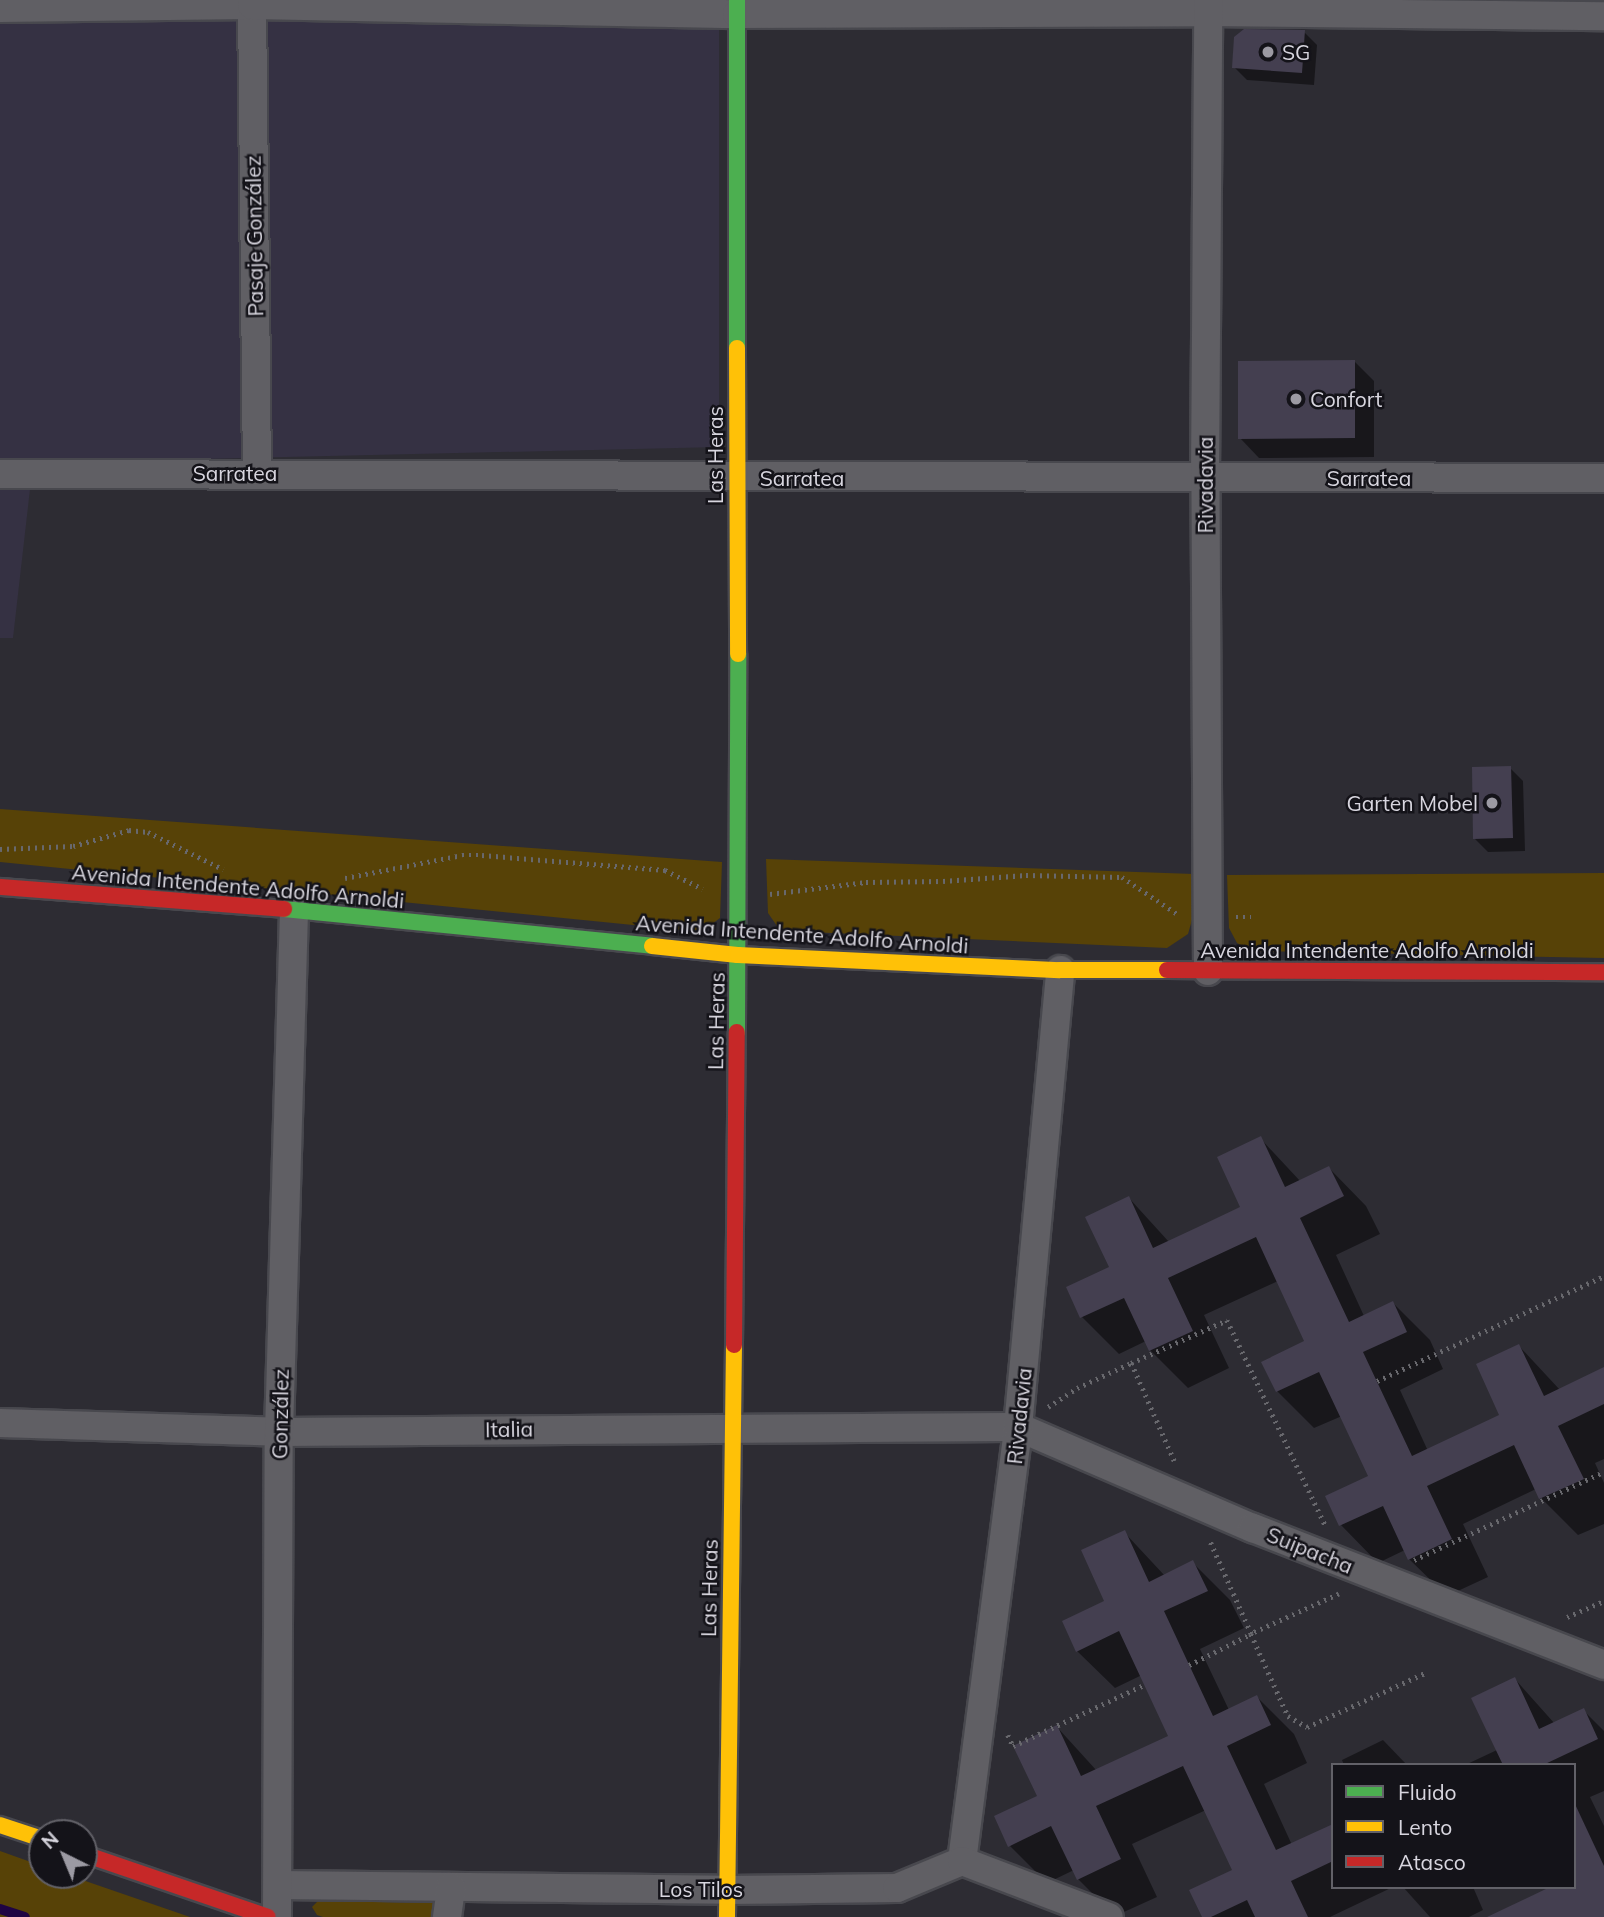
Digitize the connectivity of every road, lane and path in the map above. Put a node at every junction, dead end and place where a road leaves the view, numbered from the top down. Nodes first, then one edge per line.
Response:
1 (252, 3) edge
2 (1208, 6) edge
3 (737, 7) edge
4 (0, 8) edge
5 (1604, 16) edge
6 (257, 472) junction
7 (0, 474) edge
8 (735, 478) junction
9 (1205, 478) junction
10 (1604, 478) edge
11 (0, 849) edge
12 (235, 875) dead end
13 (336, 880) dead end
14 (0, 887) edge
15 (737, 896) junction
16 (294, 910) junction
17 (1251, 917) dead end
18 (1207, 918) junction
19 (738, 955) junction
20 (1060, 970) junction
21 (1208, 971) junction
22 (1604, 972) edge
23 (1604, 1276) edge
24 (1130, 1363) junction
25 (1377, 1381) dead end
26 (0, 1423) edge
27 (731, 1427) junction
28 (1018, 1427) junction
29 (279, 1432) junction
30 (1192, 1502) junction
31 (1343, 1563) junction
32 (1189, 1665) dead end
33 (1604, 1665) edge
34 (1144, 1685) dead end
35 (1007, 1733) dead end
36 (0, 1825) edge
37 (28, 1834) edge
38 (98, 1859) edge
39 (962, 1861) junction
40 (278, 1885) junction
41 (451, 1887) junction
42 (727, 1903) edge
43 (268, 1917) edge
44 (277, 1917) edge
45 (447, 1917) edge
46 (1109, 1917) edge

1 - 3 street
1 - 4 street
1 - 6 street, Pasaje González
2 - 3 street
2 - 5 street
2 - 9 street, Rivadavia
3 - 8 street, Las Heras
6 - 7 street, Sarratea
6 - 8 street, Sarratea
8 - 9 street, Sarratea
8 - 15 street, Las Heras
9 - 10 street, Sarratea
9 - 18 street, Rivadavia
11 - 12 path
13 - 15 path
14 - 16 street, Avenida Intendente Adolfo Arnoldi
15 - 18 path
15 - 19 street, Las Heras
16 - 19 street, Avenida Intendente Adolfo Arnoldi
16 - 29 street, González
17 - 18 path
18 - 21 street, Rivadavia
19 - 20 street, Avenida Intendente Adolfo Arnoldi
19 - 27 street, Las Heras
20 - 21 street, Avenida Intendente Adolfo Arnoldi
20 - 28 street, Rivadavia
21 - 22 street, Avenida Intendente Adolfo Arnoldi
23 - 25 path
24 - 28 path
24 - 30 path
24 - 31 path
26 - 29 street, Italia
27 - 28 street, Italia
27 - 29 street, Italia
27 - 42 street, Las Heras
28 - 30 street, Suipacha
28 - 39 street, Rivadavia
29 - 40 street, González
30 - 31 street, Suipacha
30 - 32 path
31 - 33 street, Suipacha
34 - 35 path
36 - 37 street
38 - 43 street
39 - 42 street, Los Tilos
39 - 46 street
40 - 41 street, Los Tilos
40 - 44 street, González
41 - 42 street, Los Tilos
41 - 45 street

